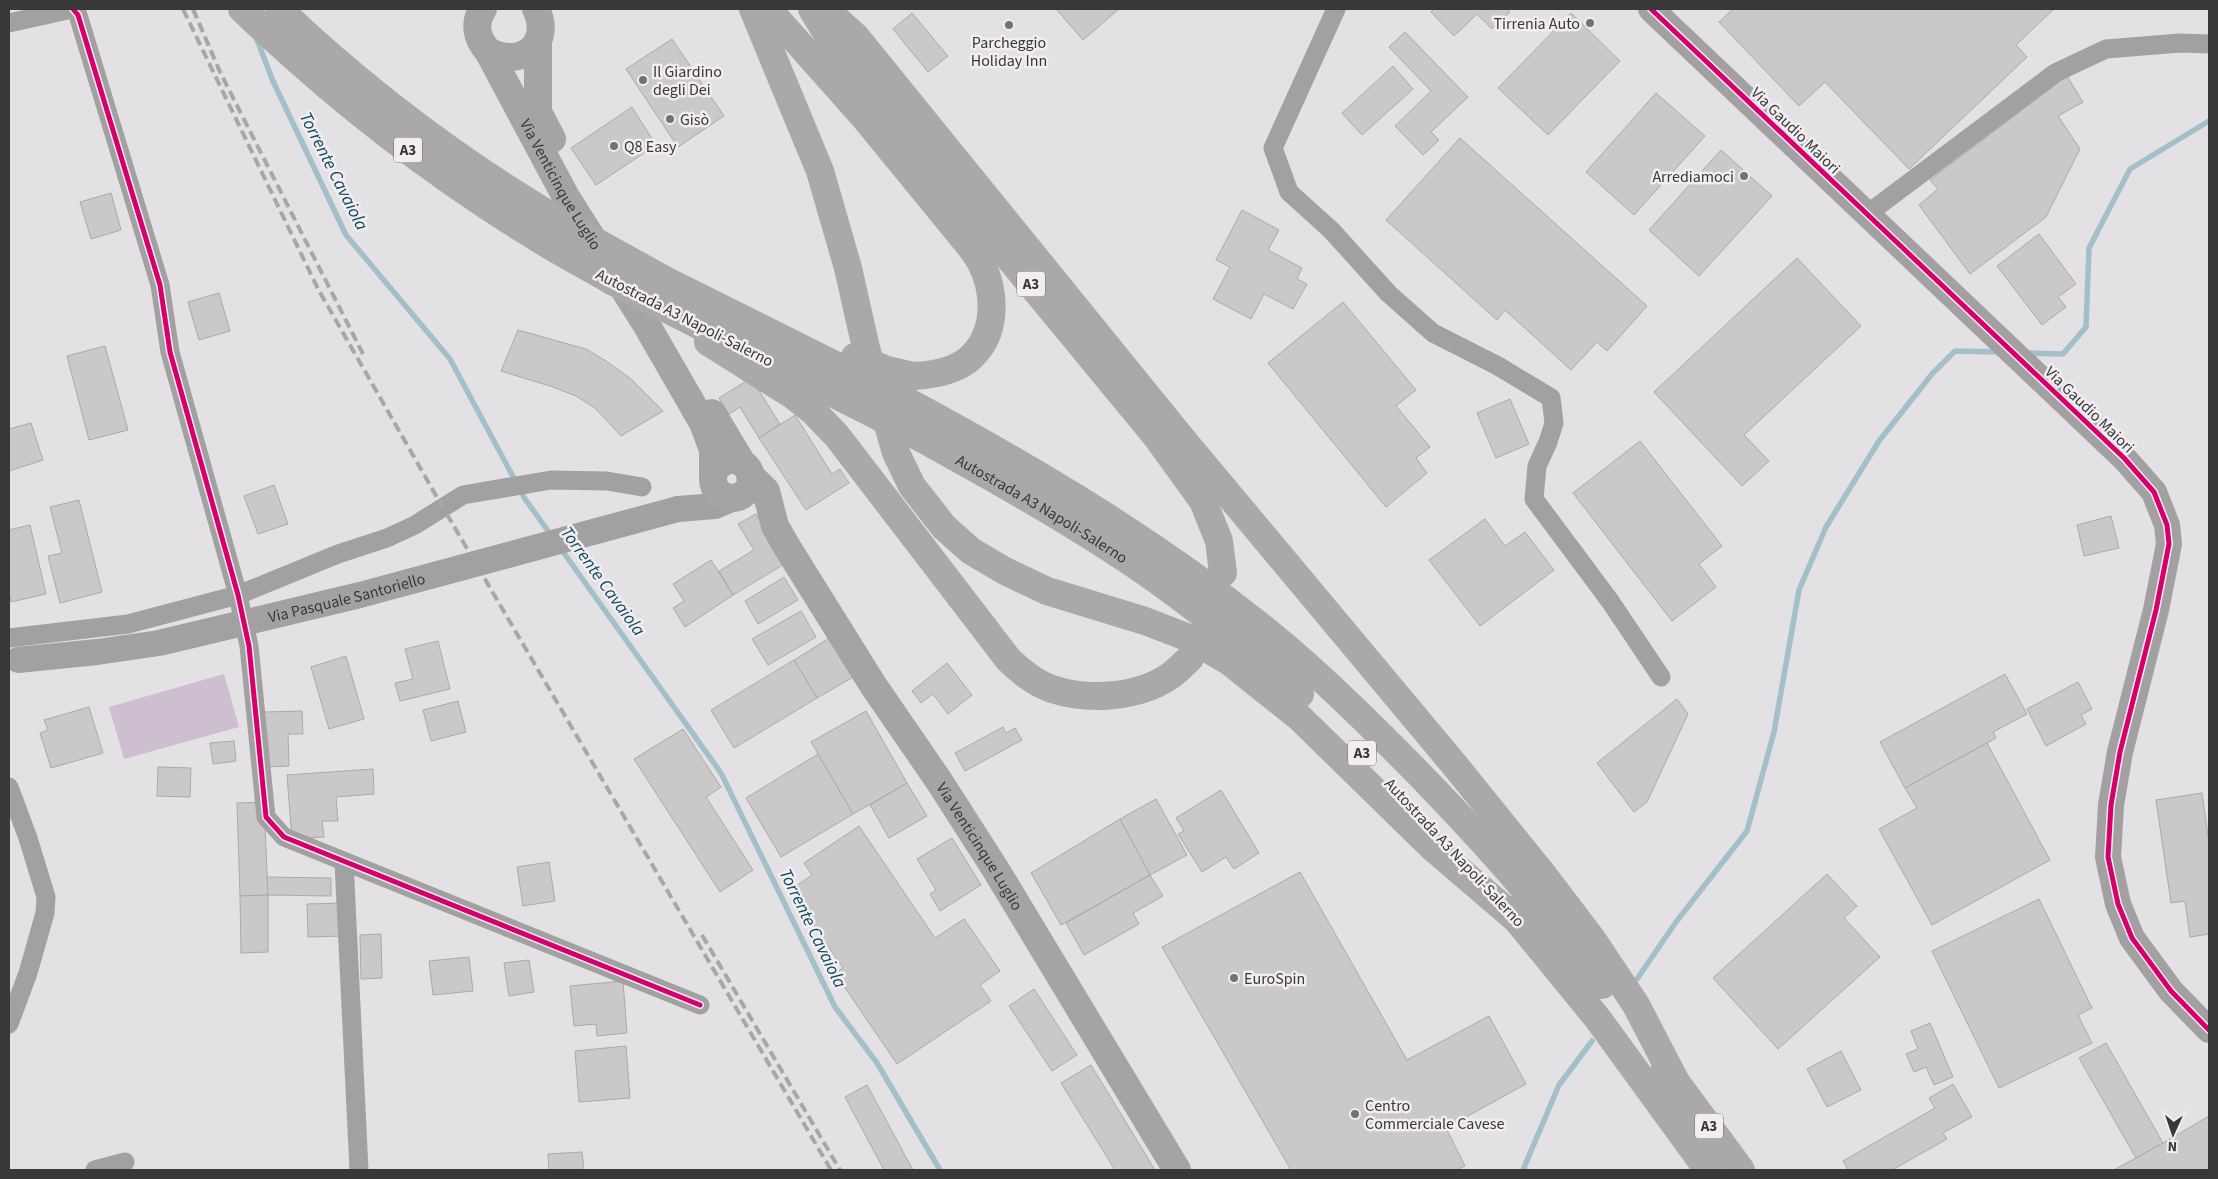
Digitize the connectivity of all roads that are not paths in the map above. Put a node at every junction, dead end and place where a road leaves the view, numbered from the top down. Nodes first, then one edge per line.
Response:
1 (73, 9) edge
2 (242, 9) edge
3 (457, 9) edge
4 (753, 9) edge
5 (768, 9) edge
6 (812, 9) edge
7 (825, 9) edge
8 (1336, 9) edge
9 (1651, 9) edge
10 (287, 16) edge
11 (542, 22) edge
12 (9, 23) edge
13 (482, 30) edge
14 (2209, 44) edge
15 (1866, 215) junction
16 (654, 302) junction
17 (909, 388) junction
18 (713, 477) junction
19 (741, 483) junction
20 (642, 487) dead end
21 (678, 509) junction
22 (1223, 572) dead end
23 (238, 595) junction
24 (12, 653) edge
25 (1190, 658) dead end
26 (1661, 677) dead end
27 (9, 786) edge
28 (344, 862) junction
29 (1522, 924) junction
30 (700, 1005) dead end
31 (9, 1024) edge
32 (2209, 1030) edge
33 (1676, 1082) junction
34 (125, 1162) dead end
35 (95, 1170) edge
36 (359, 1170) edge
37 (1177, 1170) edge
38 (1708, 1170) edge
39 (1741, 1170) edge

1 - 12 street
1 - 23 street
2 - 16 highway, Autostrada A3 Napoli-Salerno / A3, bridge
3 - 13 main road, Via Venticinque Luglio
4 - 29 highway
5 - 17 highway
6 - 22 highway, A3
7 - 33 highway
8 - 26 street
9 - 15 street, Via Gaudio Maiori
10 - 17 highway, Autostrada A3 Napoli-Salerno / A3, bridge
11 - 13 main road, Via Venticinque Luglio
11 - 19 main road, Via Venticinque Luglio
13 - 18 main road, Via Venticinque Luglio
14 - 15 street
15 - 32 street, Via Gaudio Maiori
16 - 25 highway, A3, bridge
16 - 29 highway, Autostrada A3 Napoli-Salerno / A3, bridge
17 - 33 highway, Autostrada A3 Napoli-Salerno / A3
18 - 19 main road
18 - 21 street, Via Pasquale Santoriello
19 - 21 street, Via Pasquale Santoriello
19 - 37 main road, Via Venticinque Luglio
20 - 23 street
21 - 24 street, Via Pasquale Santoriello, bridge
23 - 24 street
23 - 28 street
27 - 31 street
28 - 30 street
28 - 36 street
29 - 38 highway, Autostrada A3 Napoli-Salerno / A3
33 - 39 highway, Autostrada A3 Napoli-Salerno / A3
34 - 35 street

